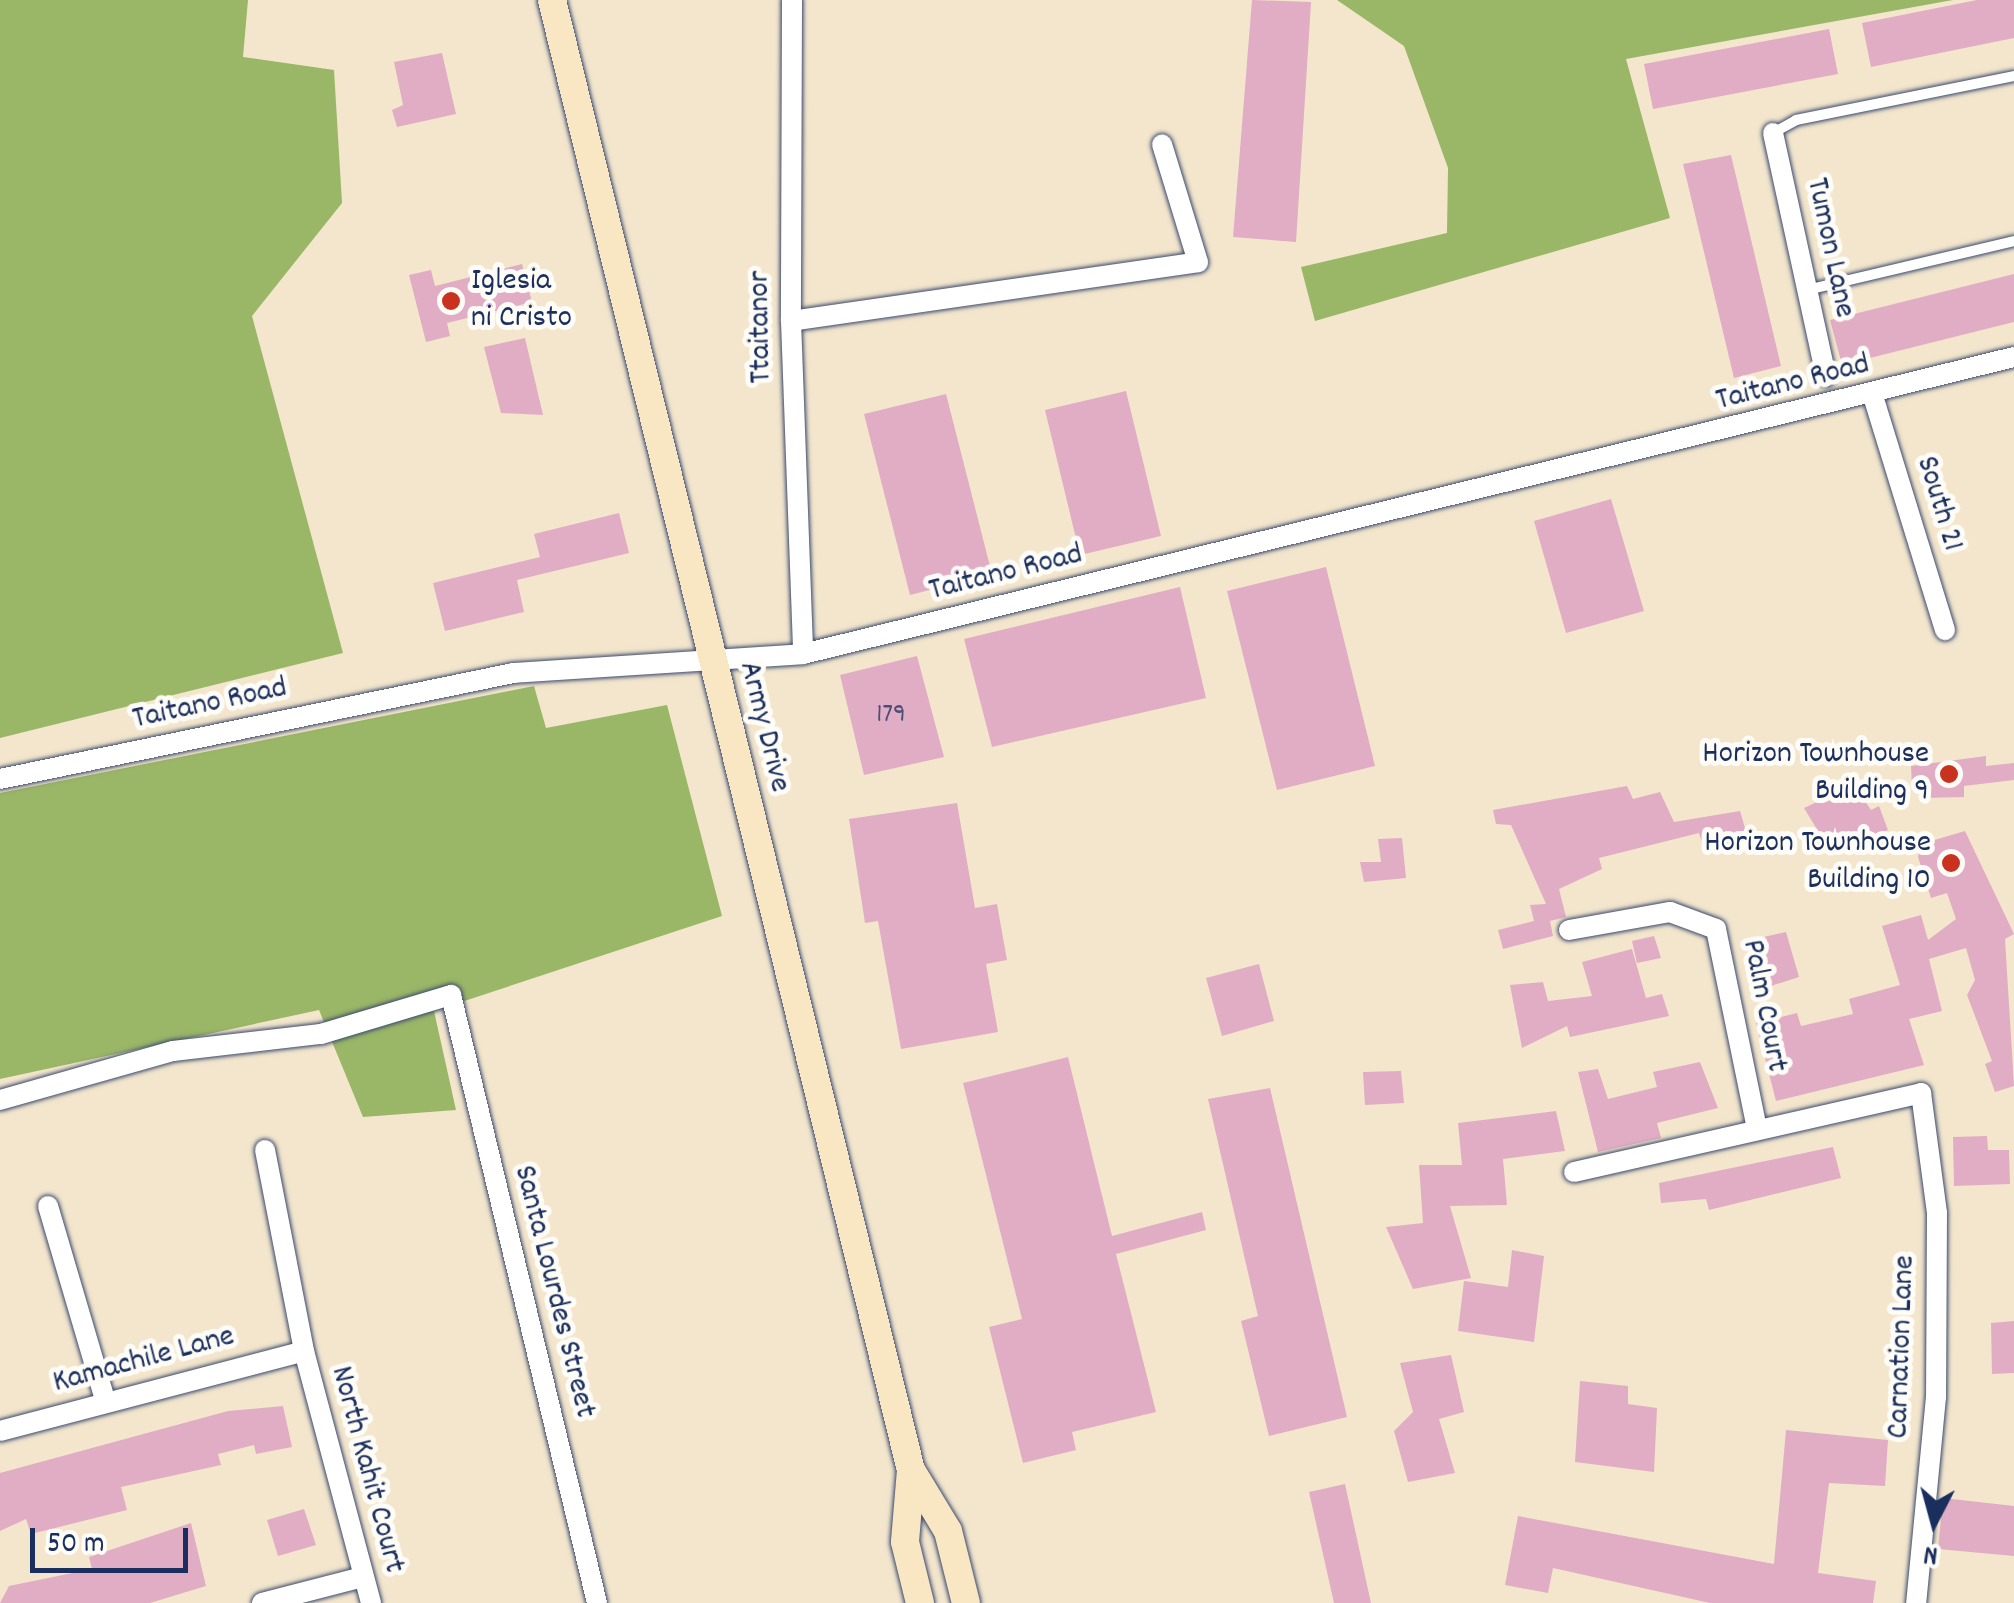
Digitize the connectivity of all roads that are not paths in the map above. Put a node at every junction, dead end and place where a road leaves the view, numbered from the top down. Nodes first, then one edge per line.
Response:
1 (552, 0) edge
2 (792, 0) edge
3 (2014, 76) edge
4 (1774, 134) joint
5 (1162, 144) dead end
6 (2014, 240) edge
7 (1808, 290) junction
8 (791, 321) junction
9 (2014, 358) edge
10 (1826, 376) dead end
11 (1873, 396) junction
12 (1945, 630) dead end
13 (804, 654) junction
14 (712, 664) junction
15 (0, 779) edge
16 (1570, 930) dead end
17 (0, 1100) edge
18 (1757, 1128) junction
19 (265, 1150) dead end
20 (1574, 1172) dead end
21 (48, 1206) dead end
22 (304, 1351) junction
23 (106, 1400) junction
24 (0, 1431) edge
25 (912, 1470) junction
26 (360, 1578) junction
27 (262, 1603) edge
28 (371, 1603) edge
29 (597, 1603) edge
30 (920, 1603) edge
31 (966, 1603) edge
32 (1916, 1603) edge

1 - 14 main road, Army Drive
2 - 8 street, Ttaitanor
3 - 4 lane
4 - 7 street, Tumon Lane
5 - 8 street
6 - 7 lane
7 - 10 street, Tumon Lane
8 - 13 street, Ttaitanor
9 - 11 street, Taitano Road
11 - 12 street, South 21
11 - 13 street, Taitano Road
13 - 14 street, Taitano Road
14 - 15 street, Taitano Road
14 - 25 main road, Army Drive
16 - 18 street, Palm Court
17 - 29 street, Santa Lourdes Street
18 - 20 street
18 - 32 street, Carnation Lane
19 - 22 street, North Kahit Court
21 - 23 street
22 - 23 street, Kamachile Lane
22 - 26 street, North Kahit Court
23 - 24 street, Kamachile Lane
25 - 30 main road, Army Drive
25 - 31 main road, Army Drive
26 - 27 street
26 - 28 street, North Kahit Court

